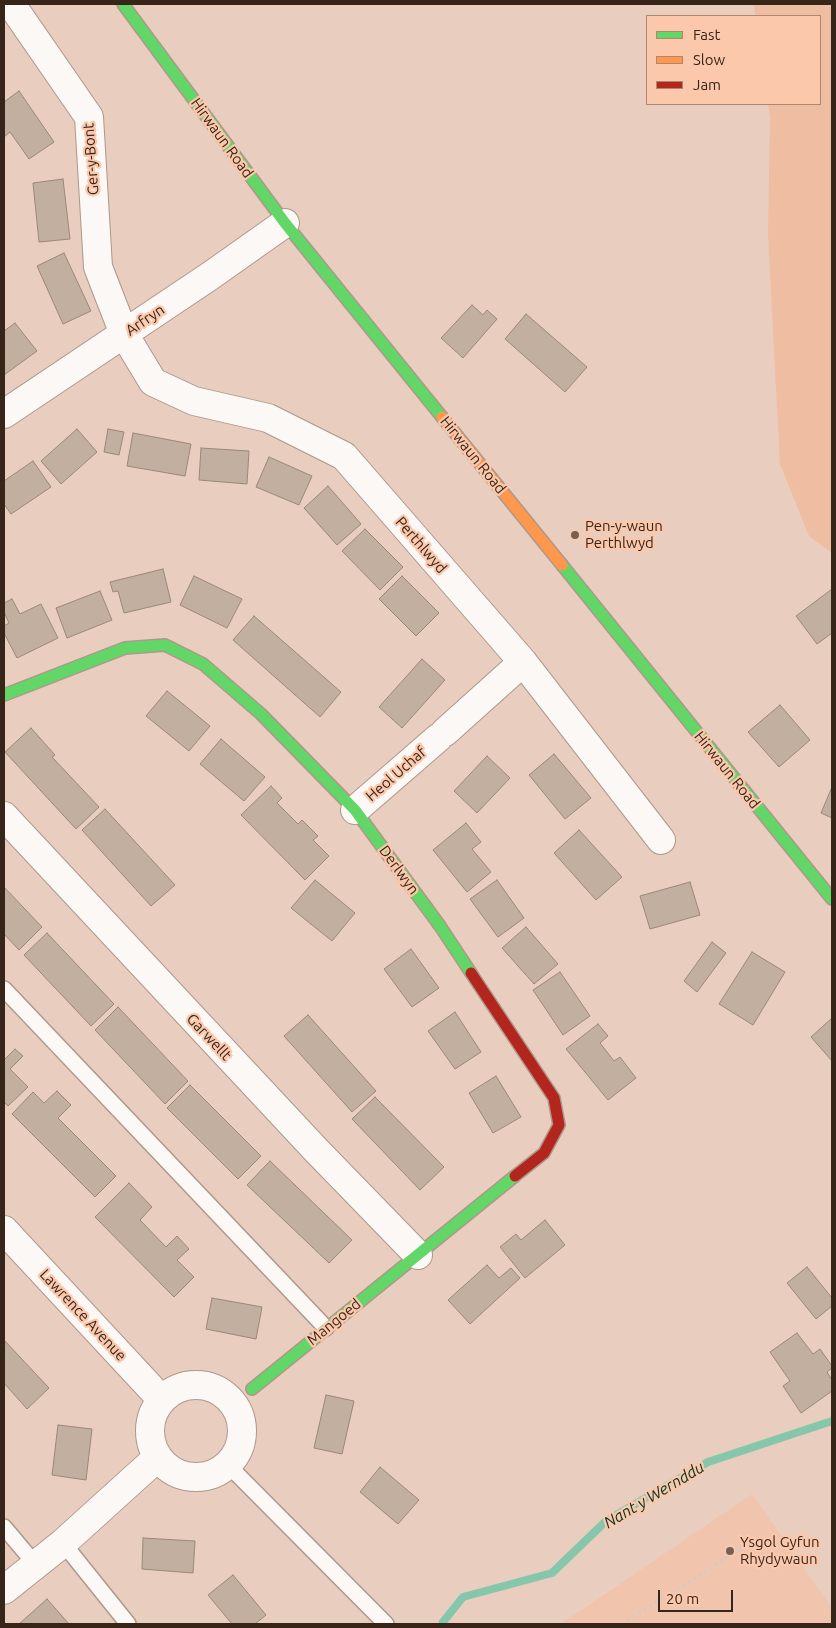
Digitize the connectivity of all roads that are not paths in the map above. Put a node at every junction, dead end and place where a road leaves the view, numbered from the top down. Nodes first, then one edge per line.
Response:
1 (12, 4) edge
2 (123, 4) edge
3 (284, 223) junction
4 (124, 334) junction
5 (4, 414) edge
6 (523, 662) junction
7 (4, 695) edge
8 (355, 810) junction
9 (4, 816) edge
10 (662, 840) dead end
11 (832, 900) edge
12 (4, 989) edge
13 (4, 1230) edge
14 (418, 1255) junction
15 (326, 1328) junction
16 (252, 1389) dead end
17 (162, 1400) junction
18 (158, 1457) junction
19 (228, 1466) junction
20 (4, 1527) edge
21 (63, 1544) junction
22 (36, 1565) junction
23 (4, 1590) edge
24 (128, 1624) edge
25 (386, 1624) edge

1 - 4 street, Ger-y-Bont
2 - 3 street, Hirwaun Road
3 - 4 street, Arfryn
3 - 11 street, Hirwaun Road
4 - 5 street, Arfryn
4 - 6 street, Perthlwyd
6 - 8 street, Heol Uchaf
6 - 10 street, Perthlwyd
7 - 8 street, Derlwyn
8 - 14 street, Derlwyn
9 - 14 street, Garwellt
12 - 15 lane
13 - 17 street, Lawrence Avenue
14 - 15 street, Mangoed
15 - 16 street, Mangoed
17 - 18 street
17 - 19 street
18 - 19 street
18 - 21 street
19 - 25 lane
20 - 22 lane
21 - 22 street
21 - 24 lane
22 - 23 street

